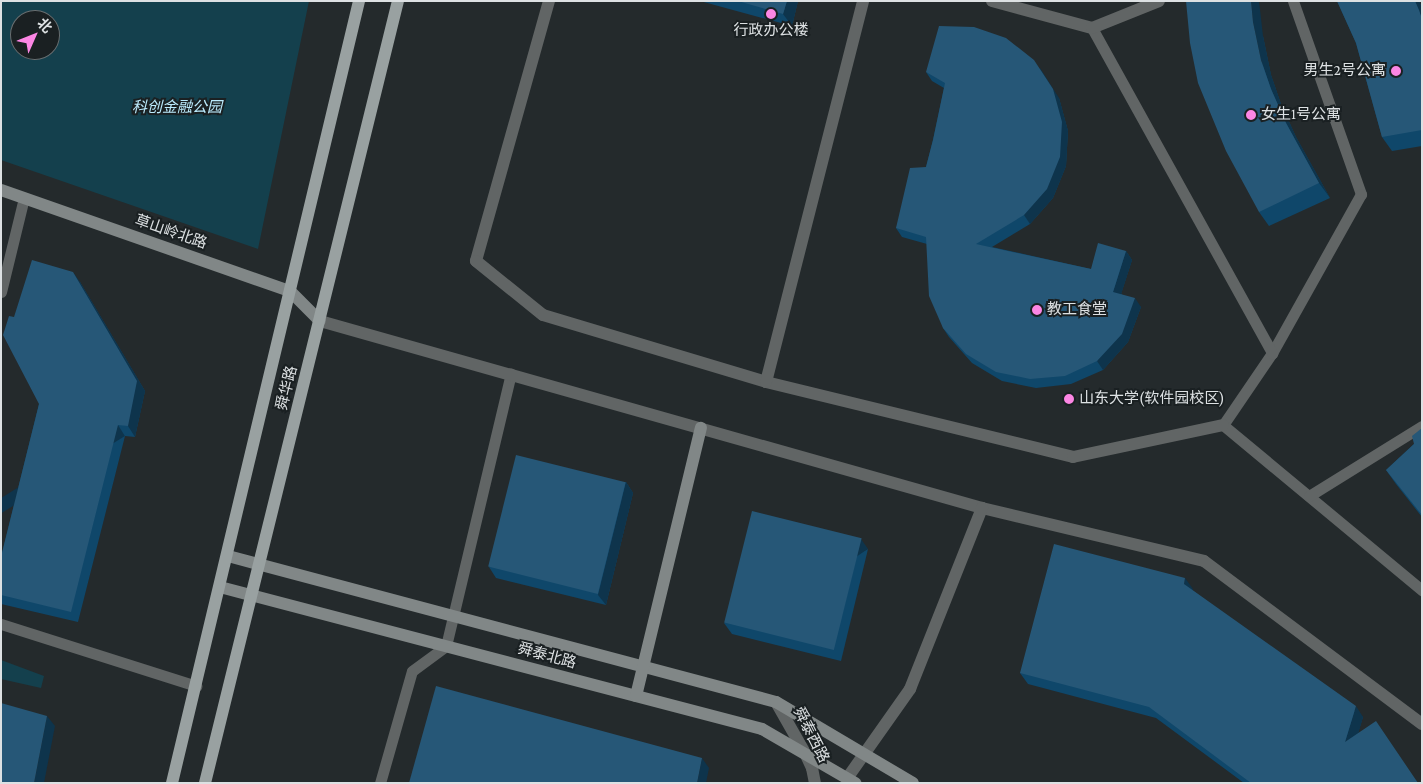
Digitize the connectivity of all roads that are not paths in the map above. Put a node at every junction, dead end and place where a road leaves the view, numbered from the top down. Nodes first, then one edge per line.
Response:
1 (359, 1) edge
2 (398, 1) edge
3 (549, 1) edge
4 (864, 1) edge
5 (992, 1) edge
6 (1160, 1) edge
7 (1293, 1) edge
8 (1092, 28) junction
9 (1, 190) edge
10 (24, 198) junction
11 (290, 291) junction
12 (1, 292) edge
13 (320, 321) junction
14 (1272, 353) junction
15 (511, 374) junction
16 (766, 382) junction
17 (1223, 425) junction
18 (1422, 426) edge
19 (701, 428) junction
20 (1309, 496) junction
21 (982, 508) junction
22 (228, 556) junction
23 (260, 566) junction
24 (220, 588) junction
25 (1422, 590) edge
26 (251, 595) junction
27 (454, 617) junction
28 (1, 624) edge
29 (446, 646) junction
30 (644, 667) junction
31 (196, 686) junction
32 (636, 696) junction
33 (776, 702) junction
34 (1422, 724) edge
35 (805, 753) junction
36 (864, 754) junction
37 (851, 780) edge
38 (172, 783) edge
39 (205, 783) edge
40 (380, 783) edge
41 (815, 783) edge
42 (913, 783) edge

1 - 11 main road, 舜华路
2 - 13 main road, 舜华路
3 - 16 street
4 - 16 street
5 - 8 street
6 - 8 street
7 - 14 lane
8 - 14 lane
9 - 10 main road, 草山岭北路
10 - 11 main road, 草山岭北路
10 - 12 lane
11 - 13 main road, 草山岭北路
11 - 22 main road, 舜华路
13 - 15 street
13 - 23 main road, 舜华路
14 - 17 lane
15 - 19 street
15 - 27 lane
16 - 17 street
17 - 20 lane
18 - 20 lane
19 - 21 street
19 - 30 main road
20 - 25 lane
21 - 34 street
21 - 36 street
22 - 23 main road
22 - 24 main road, 舜华路
23 - 26 main road, 舜华路
23 - 27 main road
24 - 26 main road, 舜泰北路
24 - 31 main road, 舜华路
26 - 29 main road, 舜泰北路
26 - 39 main road, 舜华路
27 - 29 lane
27 - 30 main road
28 - 31 lane
29 - 32 main road, 舜泰北路
29 - 40 lane
30 - 32 main road
30 - 33 main road
31 - 38 main road, 舜华路
32 - 35 main road, 舜泰北路
33 - 35 street, 舜泰西路
33 - 36 main road
35 - 37 main road, 舜泰北路
35 - 41 street, 舜泰西路
36 - 37 street
36 - 42 main road

